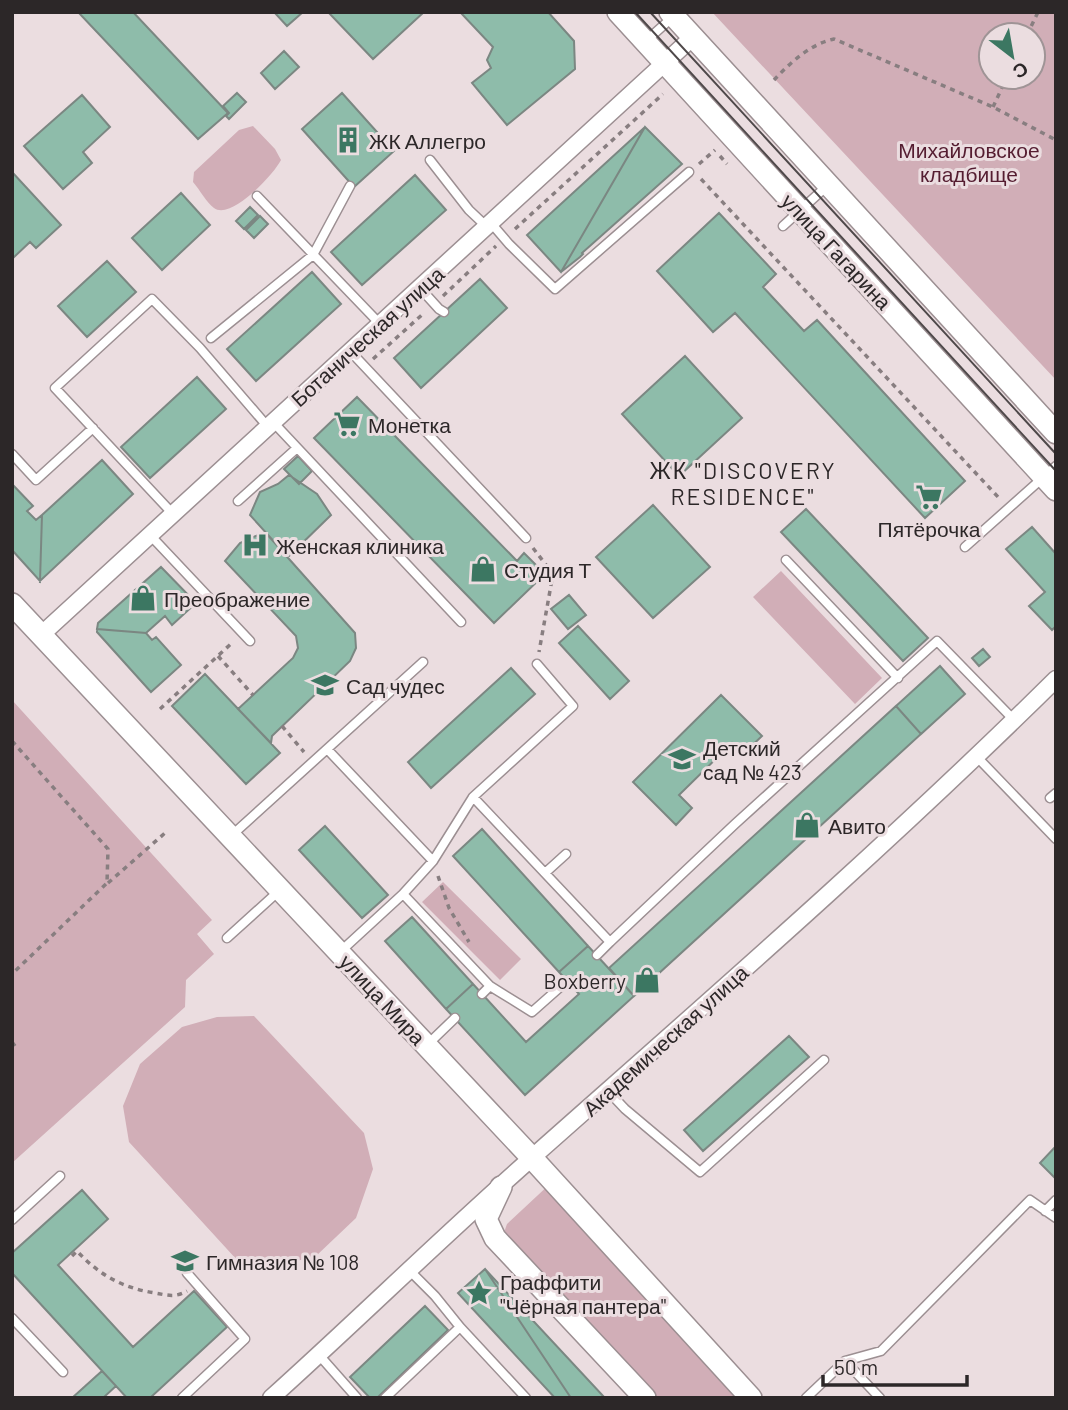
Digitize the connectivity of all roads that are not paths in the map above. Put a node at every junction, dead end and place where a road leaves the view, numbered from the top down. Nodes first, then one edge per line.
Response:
1 (618, 12) edge
2 (674, 14) edge
3 (693, 37) junction
4 (645, 43) junction
5 (664, 63) junction
6 (430, 160) dead end
7 (689, 172) dead end
8 (828, 185) junction
9 (350, 186) dead end
10 (257, 196) dead end
11 (800, 211) junction
12 (489, 225) junction
13 (783, 226) dead end
14 (313, 255) junction
15 (420, 288) junction
16 (444, 312) dead end
17 (380, 324) junction
18 (211, 338) dead end
19 (350, 351) junction
20 (271, 424) junction
21 (93, 429) junction
22 (1056, 433) edge
23 (297, 448) junction
24 (12, 454) edge
25 (1052, 477) edge
26 (238, 501) dead end
27 (173, 514) junction
28 (150, 535) junction
29 (526, 538) road end
30 (965, 547) dead end
31 (786, 560) dead end
32 (12, 604) edge
33 (461, 622) dead end
34 (41, 635) junction
35 (250, 641) dead end
36 (423, 662) dead end
37 (537, 664) road end
38 (898, 678) junction
39 (1056, 680) edge
40 (1014, 720) junction
41 (327, 749) junction
42 (977, 757) junction
43 (473, 797) junction
44 (230, 837) junction
45 (1056, 839) edge
46 (566, 854) dead end
47 (433, 861) junction
48 (545, 873) junction
49 (280, 890) junction
50 (403, 894) junction
51 (227, 937) dead end
52 (610, 942) junction
53 (339, 953) junction
54 (597, 955) dead end
55 (567, 981) dead end
56 (491, 986) junction
57 (482, 994) dead end
58 (455, 1018) dead end
59 (427, 1045) junction
60 (824, 1060) dead end
61 (608, 1090) junction
62 (532, 1158) junction
63 (60, 1176) dead end
64 (501, 1187) junction
65 (1056, 1200) edge
66 (1045, 1211) junction
67 (1056, 1218) edge
68 (12, 1220) edge
69 (410, 1270) junction
70 (187, 1273) dead end
71 (12, 1318) edge
72 (460, 1327) junction
73 (318, 1355) junction
74 (845, 1360) junction
75 (63, 1372) dead end
76 (182, 1398) edge
77 (271, 1398) edge
78 (357, 1398) edge
79 (385, 1398) edge
80 (526, 1398) edge
81 (645, 1398) edge
82 (751, 1398) edge
83 (806, 1398) edge
84 (880, 1398) edge

1 - 4 street, улица Гагарина
2 - 3 street, улица Гагарина
2 - 4 lane
3 - 5 street, Ботаническая улица
3 - 8 street, улица Гагарина
4 - 5 street, улица Гагарина
5 - 11 street, улица Гагарина
5 - 12 street, Ботаническая улица
6 - 12 lane
7 - 12 lane
8 - 11 lane
8 - 22 street, улица Гагарина
9 - 14 lane
10 - 14 lane
11 - 13 lane
11 - 25 street, улица Гагарина
12 - 15 street, Ботаническая улица
14 - 17 lane
14 - 18 lane
15 - 16 lane
15 - 17 street, Ботаническая улица
17 - 19 street, Ботаническая улица
19 - 20 street, Ботаническая улица
19 - 29 lane
20 - 21 lane
20 - 23 lane
20 - 27 street, Ботаническая улица
21 - 24 lane
21 - 27 lane
23 - 26 lane
23 - 33 lane
25 - 30 lane
27 - 28 street, Ботаническая улица
28 - 34 street, Ботаническая улица
28 - 35 lane
31 - 38 lane
32 - 34 street, улица Мира
34 - 44 street, улица Мира
36 - 41 lane
37 - 43 lane
38 - 40 lane
38 - 52 lane
39 - 40 street, Академическая улица
40 - 42 street, Академическая улица
41 - 44 lane
41 - 47 lane
42 - 45 lane
42 - 61 street, Академическая улица
43 - 47 lane
43 - 48 lane
44 - 49 street, улица Мира
46 - 48 lane
47 - 50 lane
48 - 52 lane
49 - 51 lane
49 - 53 street, улица Мира
50 - 53 lane
50 - 56 lane
52 - 54 lane
53 - 59 street, улица Мира
55 - 56 lane
56 - 57 lane
58 - 59 lane
59 - 62 street, улица Мира
60 - 61 lane
61 - 62 street, Академическая улица
62 - 64 street, Академическая улица
62 - 82 street, улица Мира
63 - 68 lane
64 - 69 street, Академическая улица
64 - 81 street
65 - 66 lane
66 - 67 lane
66 - 74 lane
69 - 72 lane
69 - 73 street, Академическая улица
70 - 76 lane
71 - 75 lane
72 - 79 lane
72 - 80 lane
73 - 77 street, Академическая улица
73 - 78 lane
74 - 83 lane
74 - 84 lane

